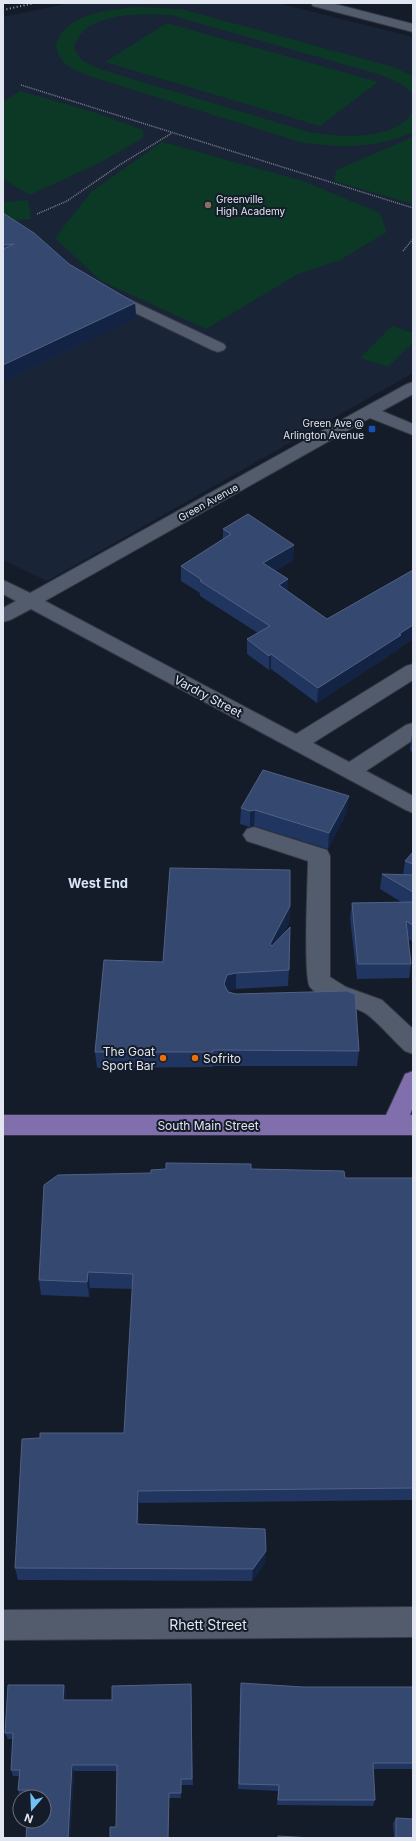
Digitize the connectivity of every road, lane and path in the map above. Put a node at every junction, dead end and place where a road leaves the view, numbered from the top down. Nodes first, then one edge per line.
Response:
1 (318, 3) edge
2 (413, 28) edge
3 (21, 85) dead end
4 (172, 133) junction
5 (413, 208) edge
6 (37, 214) dead end
7 (413, 239) edge
8 (402, 251) dead end
9 (95, 286) edge
10 (218, 346) dead end
11 (413, 387) edge
12 (369, 412) junction
13 (413, 430) edge
14 (3, 586) edge
15 (31, 601) junction
16 (3, 616) edge
17 (413, 671) edge
18 (413, 730) edge
19 (297, 743) junction
20 (350, 771) junction
21 (413, 805) edge
22 (254, 835) dead end
23 (343, 994) junction
24 (304, 996) edge
25 (413, 1044) edge
26 (413, 1081) edge
27 (403, 1125) edge
28 (3, 1126) edge
29 (413, 1622) edge
30 (3, 1625) edge

1 - 2 street
3 - 4 path
4 - 5 path
4 - 6 path
7 - 8 path
9 - 10 street
11 - 12 street, Green Avenue
12 - 13 street
12 - 15 street, Green Avenue
14 - 15 street, Vardry Street
15 - 16 street, Green Avenue
15 - 19 street, Vardry Street
17 - 19 street
18 - 20 street
19 - 20 street, Vardry Street
20 - 21 street, Vardry Street
22 - 23 street
23 - 24 street
23 - 25 street
26 - 27 main road
27 - 28 main road, South Main Street
29 - 30 street, Rhett Street

